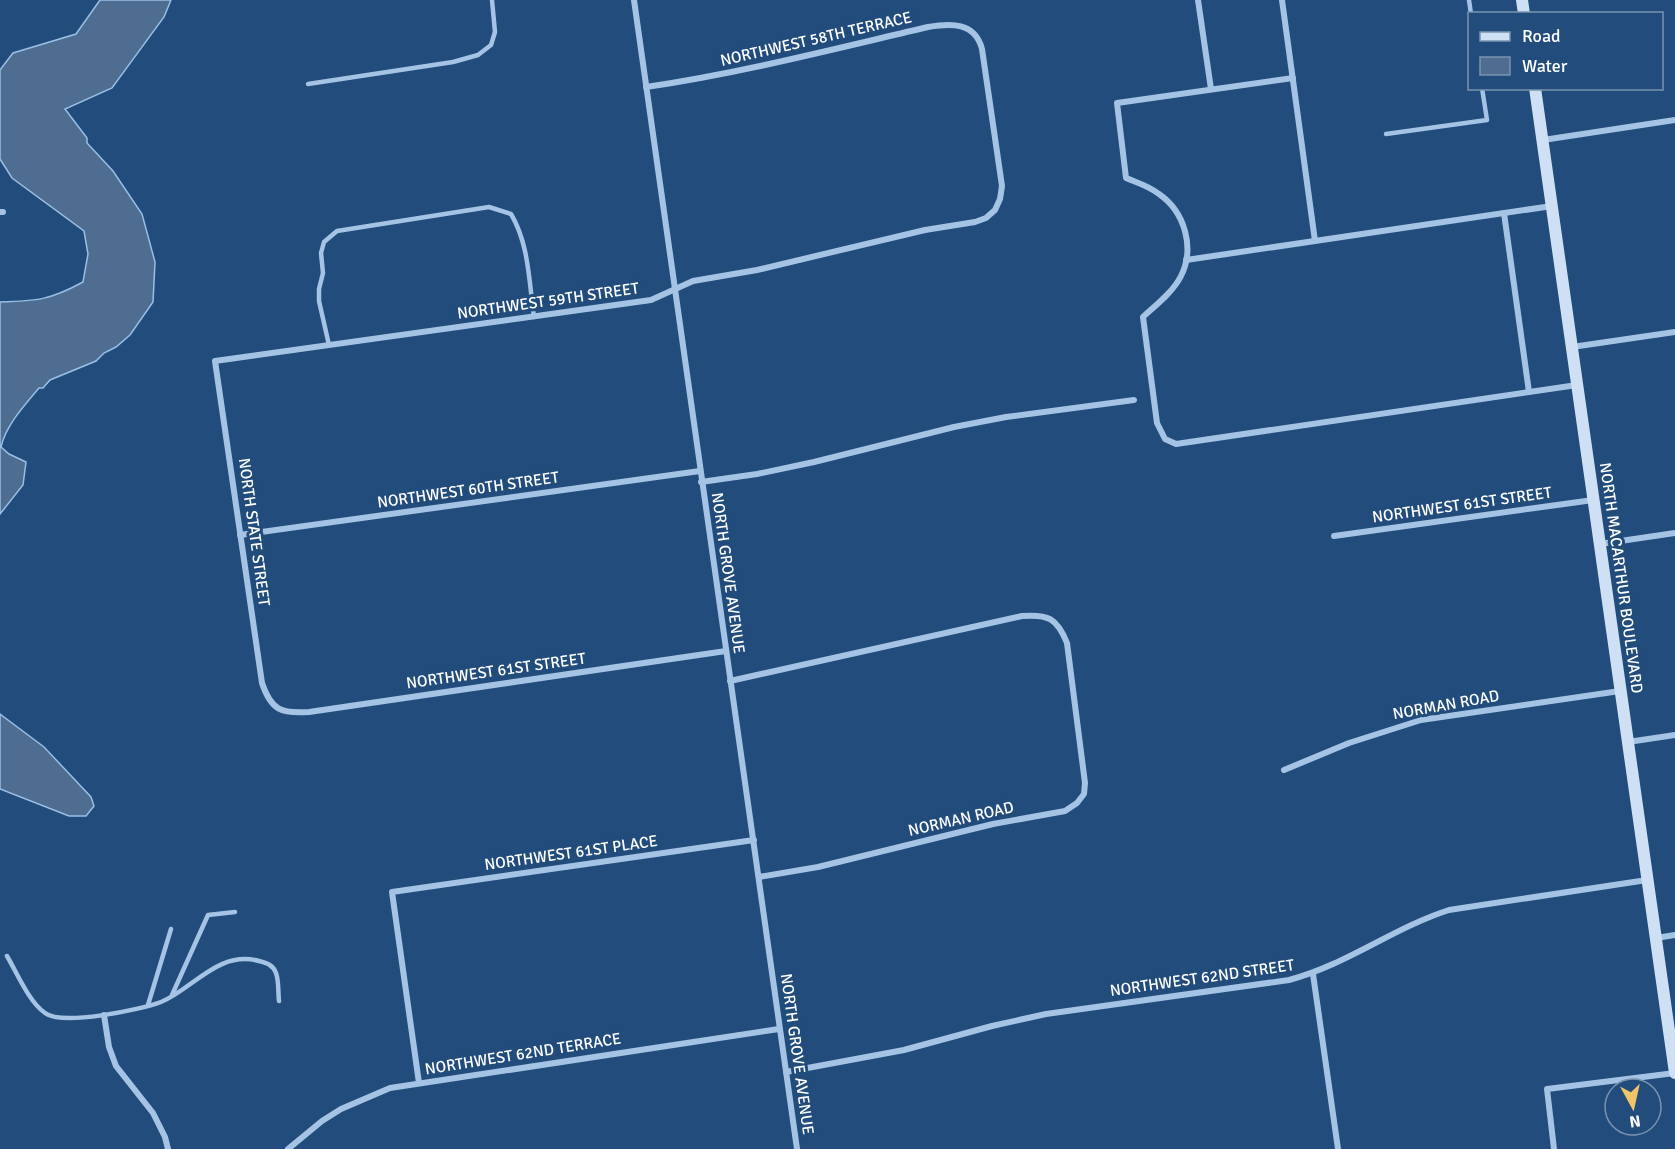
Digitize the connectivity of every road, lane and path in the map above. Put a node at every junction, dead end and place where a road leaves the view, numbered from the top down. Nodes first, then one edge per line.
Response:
1 (492, 0) edge
2 (634, 0) edge
3 (1198, 0) edge
4 (1282, 0) edge
5 (1293, 78) junction
6 (308, 84) dead end
7 (646, 87) junction
8 (1211, 89) junction
9 (1482, 90) edge
10 (1535, 90) edge
11 (993, 119) joint
12 (1675, 120) edge
13 (1386, 134) dead end
14 (1543, 141) junction
15 (1552, 206) junction
16 (1504, 213) junction
17 (1315, 241) junction
18 (1186, 260) junction
19 (675, 290) junction
20 (534, 316) junction
21 (1675, 332) edge
22 (329, 345) junction
23 (1571, 347) junction
24 (215, 361) joint
25 (1576, 385) junction
26 (1529, 392) junction
27 (1134, 400) dead end
28 (700, 471) junction
29 (701, 482) junction
30 (1593, 501) junction
31 (1675, 533) edge
32 (240, 535) junction
33 (1334, 536) dead end
34 (1600, 544) junction
35 (726, 651) junction
36 (730, 681) junction
37 (1620, 691) junction
38 (272, 704) joint
39 (1675, 735) edge
40 (1627, 742) junction
41 (1284, 770) dead end
42 (754, 840) junction
43 (759, 877) junction
44 (1647, 880) junction
45 (235, 912) dead end
46 (171, 929) dead end
47 (1675, 935) edge
48 (1656, 938) junction
49 (7, 956) dead end
50 (1313, 974) junction
51 (172, 995) junction
52 (279, 1001) dead end
53 (148, 1005) junction
54 (104, 1015) junction
55 (779, 1029) junction
56 (1674, 1055) edge
57 (786, 1072) junction
58 (1675, 1073) edge
59 (419, 1083) junction
60 (168, 1149) edge
61 (288, 1149) edge
62 (797, 1149) edge
63 (1338, 1149) edge
64 (1554, 1149) edge

1 - 6 lane
2 - 7 street, NORTH GROVE AVENUE
3 - 8 street
4 - 5 street
5 - 8 street
5 - 17 street
7 - 11 street, NORTHWEST 58TH TERRACE
7 - 19 street, NORTH GROVE AVENUE
8 - 18 street
9 - 13 lane
10 - 14 main road, NORTH MACARTHUR BOULEVARD
11 - 19 street, NORTHWEST 59TH STREET
12 - 14 street
14 - 15 main road, NORTH MACARTHUR BOULEVARD
15 - 16 street
15 - 23 main road, NORTH MACARTHUR BOULEVARD
16 - 17 street
16 - 26 street
17 - 18 street
18 - 26 street
19 - 20 street, NORTHWEST 59TH STREET
19 - 28 street, NORTH GROVE AVENUE
20 - 22 street, NORTHWEST 59TH STREET
20 - 22 lane
21 - 23 street
22 - 24 street, NORTHWEST 59TH STREET
23 - 25 main road, NORTH MACARTHUR BOULEVARD
24 - 32 street, NORTH STATE STREET
25 - 26 street
25 - 30 main road, NORTH MACARTHUR BOULEVARD
27 - 29 street
28 - 29 street, NORTH GROVE AVENUE
28 - 32 street, NORTHWEST 60TH STREET
29 - 35 street, NORTH GROVE AVENUE
30 - 33 street, NORTHWEST 61ST STREET
30 - 34 main road, NORTH MACARTHUR BOULEVARD
31 - 34 street
32 - 38 street, NORTH STATE STREET
34 - 37 main road, NORTH MACARTHUR BOULEVARD
35 - 36 street, NORTH GROVE AVENUE
35 - 38 street, NORTHWEST 61ST STREET
36 - 42 street, NORTH GROVE AVENUE
36 - 43 street, NORMAN ROAD
37 - 40 main road, NORTH MACARTHUR BOULEVARD
37 - 41 street, NORMAN ROAD
39 - 40 street
40 - 44 main road, NORTH MACARTHUR BOULEVARD
42 - 43 street, NORTH GROVE AVENUE
42 - 59 street, NORTHWEST 61ST PLACE
43 - 55 street, NORTH GROVE AVENUE
44 - 48 main road, NORTH MACARTHUR BOULEVARD
44 - 50 street, NORTHWEST 62ND STREET
45 - 51 lane
46 - 53 lane
47 - 48 street
48 - 56 main road, NORTH MACARTHUR BOULEVARD
49 - 54 lane
50 - 57 street, NORTHWEST 62ND STREET
50 - 63 street
51 - 52 lane
51 - 53 lane
53 - 54 lane
54 - 60 street
55 - 57 street, NORTH GROVE AVENUE
55 - 59 street, NORTHWEST 62ND TERRACE
56 - 58 main road, NORTH MACARTHUR BOULEVARD
57 - 62 street, NORTH GROVE AVENUE
58 - 64 street
59 - 61 street, NORTHWEST 62ND TERRACE

